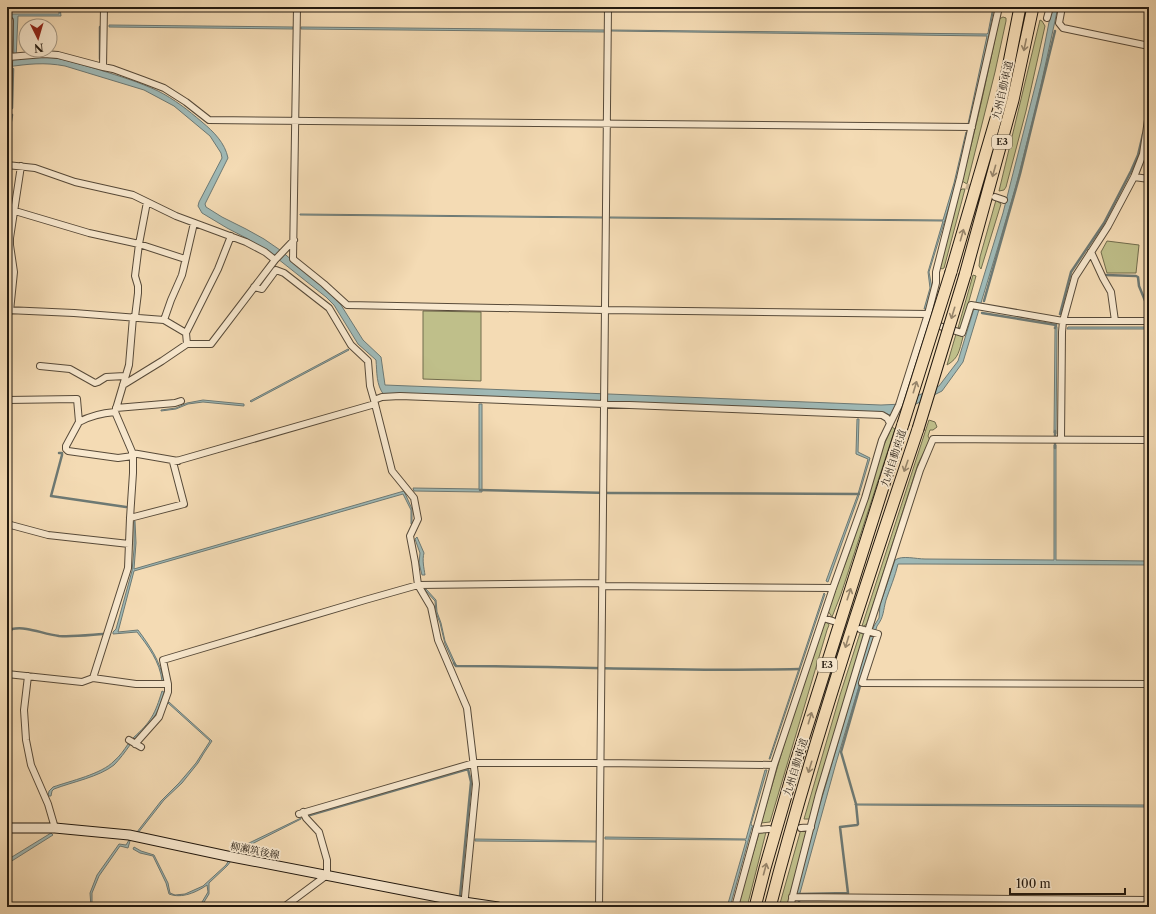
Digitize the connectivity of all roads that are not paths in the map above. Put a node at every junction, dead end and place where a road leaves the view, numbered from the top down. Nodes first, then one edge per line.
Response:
1 (104, 7) edge
2 (297, 7) edge
3 (608, 7) edge
4 (999, 7) edge
5 (1020, 7) edge
6 (1033, 7) edge
7 (1050, 7) edge
8 (1062, 7) edge
9 (1047, 18) dead end
10 (10, 21) dead end
11 (1149, 46) edge
12 (9, 58) junction
13 (103, 67) junction
14 (1149, 113) edge
15 (7, 118) edge
16 (296, 121) junction
17 (607, 124) junction
18 (972, 127) junction
19 (7, 165) edge
20 (21, 166) junction
21 (1134, 177) junction
22 (1149, 179) edge
23 (959, 184) junction
24 (966, 186) tunnel mouth
25 (995, 197) dead end
26 (1004, 200) dead end
27 (147, 202) junction
28 (15, 211) junction
29 (194, 223) junction
30 (230, 236) junction
31 (294, 240) junction
32 (139, 244) junction
33 (1091, 252) junction
34 (185, 259) junction
35 (274, 260) junction
36 (254, 287) junction
37 (605, 310) junction
38 (8, 311) edge
39 (928, 314) junction
40 (134, 317) junction
41 (164, 320) junction
42 (1063, 320) junction
43 (1115, 321) junction
44 (1149, 321) edge
45 (926, 322) junction
46 (186, 333) junction
47 (186, 344) junction
48 (40, 366) dead end
49 (125, 376) junction
50 (123, 385) junction
51 (7, 400) edge
52 (181, 400) dead end
53 (374, 402) junction
54 (605, 404) junction
55 (115, 410) junction
56 (79, 422) junction
57 (890, 423) junction
58 (1061, 439) junction
59 (1149, 440) edge
60 (132, 454) junction
61 (178, 461) junction
62 (130, 518) junction
63 (7, 524) edge
64 (129, 544) junction
65 (418, 585) junction
66 (602, 585) junction
67 (833, 588) junction
68 (823, 618) junction
69 (834, 621) dead end
70 (860, 629) dead end
71 (868, 632) junction
72 (7, 674) edge
73 (28, 676) junction
74 (92, 678) junction
75 (168, 684) junction
76 (1149, 684) edge
77 (129, 740) dead end
78 (474, 763) junction
79 (601, 763) junction
80 (774, 765) junction
81 (811, 827) junction
82 (7, 828) edge
83 (56, 828) junction
84 (801, 828) dead end
85 (769, 829) dead end
86 (756, 830) junction
87 (327, 875) junction
88 (792, 897) junction
89 (1013, 899) junction
90 (1149, 900) edge
91 (464, 904) edge
92 (284, 907) edge
93 (498, 907) edge
94 (599, 907) edge
95 (734, 907) edge
96 (755, 907) edge
97 (770, 907) edge
98 (790, 907) edge
99 (1013, 907) edge

1 - 13 street
2 - 16 street
3 - 17 street
4 - 18 street
96 -> 5 highway, 九州自動車道 / E3, bridge
6 -> 97 highway, 九州自動車道 / E3, bridge
7 - 9 street
8 - 11 street
10 - 12 street
12 - 13 street
12 - 15 street
13 - 16 street
14 - 21 street
16 - 17 street
16 - 31 street
17 - 18 street
17 - 37 street
18 - 23 street
19 - 20 street
20 - 27 street
20 - 28 street
21 - 22 street
21 - 33 street
23 - 24 street
23 - 39 street
25 - 26 street
27 - 29 street
27 - 32 street
28 - 32 street
28 - 38 street
29 - 30 street
29 - 34 street
30 - 35 street
30 - 46 street
31 - 35 street
31 - 37 street
32 - 34 street
32 - 40 street
33 - 42 street
33 - 43 street
34 - 41 street
35 - 36 street
36 - 47 street
36 - 53 street
37 - 39 street
37 - 54 street
38 - 40 street
39 - 45 street
40 - 41 street
40 - 49 street
41 - 46 street
42 - 43 street
42 - 45 street
42 - 58 street
43 - 44 street
45 - 57 street
46 - 47 street
47 - 50 street
48 - 49 street
49 - 50 street
50 - 55 street
51 - 56 street
52 - 55 street
53 - 54 street
53 - 61 street
53 - 65 street
54 - 57 street
54 - 66 street
55 - 56 street
55 - 60 street
56 - 60 street
57 - 67 street
58 - 59 street
58 - 71 street
60 - 61 street
60 - 62 street
61 - 62 street
62 - 64 street
63 - 64 street
64 - 74 street
65 - 66 street
65 - 75 street
65 - 78 street
66 - 67 street
66 - 79 street
67 - 68 street
68 - 69 street
68 - 80 street
70 - 71 street
71 - 76 street
71 - 81 street
72 - 73 street
73 - 74 street
73 - 83 street
74 - 75 street
75 - 77 street
78 - 79 street
78 - 87 street
78 - 91 street
79 - 80 street
79 - 94 street
80 - 86 street
81 - 84 street
81 - 88 street
82 - 83 main road, 柳瀬筑後線
83 - 87 main road, 柳瀬筑後線
85 - 86 street
86 - 95 street
87 - 91 main road, 柳瀬筑後線
87 - 92 street
88 - 89 street
88 - 98 street
89 - 90 street
89 - 99 street
91 - 93 main road, 柳瀬筑後線

